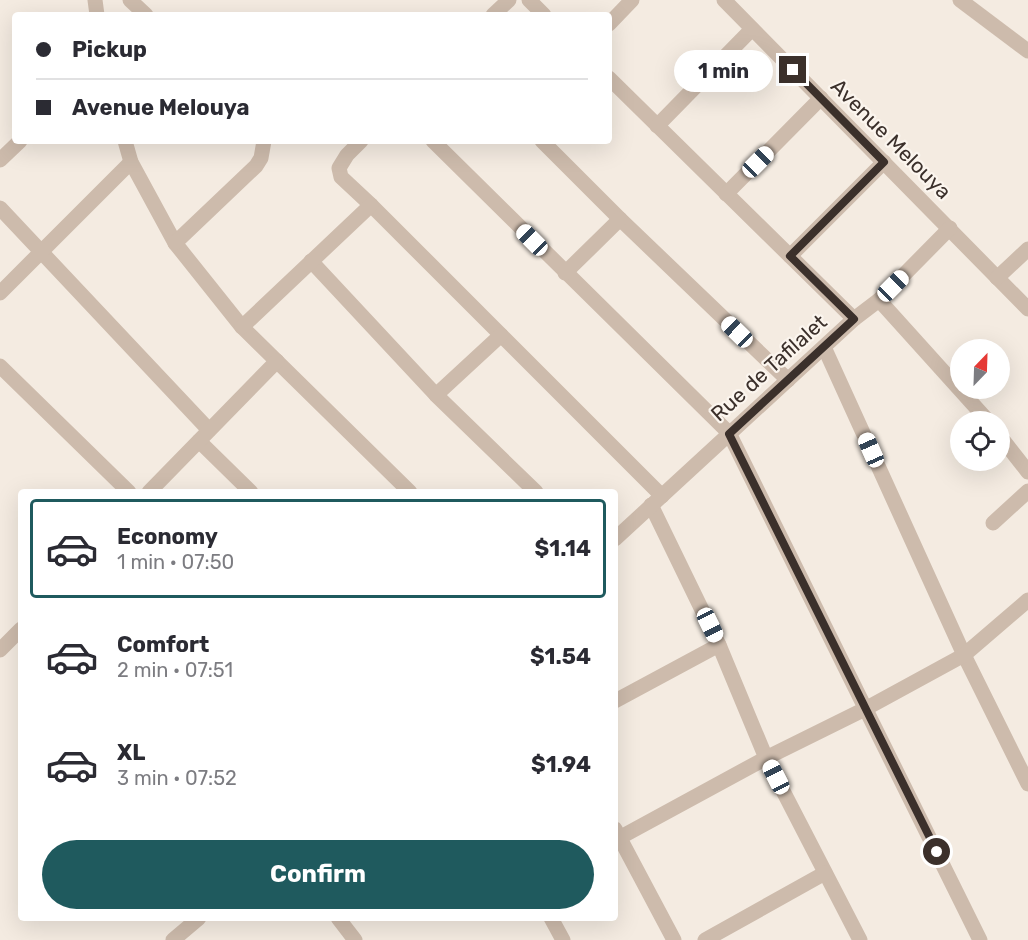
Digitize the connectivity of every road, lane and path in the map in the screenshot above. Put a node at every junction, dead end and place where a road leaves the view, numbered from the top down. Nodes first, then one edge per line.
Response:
1 (130, 0) edge
2 (509, 0) edge
3 (529, 0) edge
4 (632, 0) edge
5 (724, 0) edge
6 (960, 0) edge
7 (981, 7) edge
8 (143, 12) edge
9 (496, 12) edge
10 (541, 12) edge
11 (612, 21) edge
12 (752, 29) junction
13 (1028, 51) edge
14 (612, 81) edge
15 (821, 98) junction
16 (657, 126) junction
17 (17, 144) edge
18 (126, 144) edge
19 (263, 144) edge
20 (358, 144) edge
21 (437, 144) edge
22 (545, 144) edge
23 (0, 160) edge
24 (131, 162) junction
25 (884, 162) junction
26 (726, 194) junction
27 (371, 205) junction
28 (0, 208) edge
29 (620, 219) junction
30 (950, 228) junction
31 (175, 243) junction
32 (1028, 249) edge
33 (42, 251) junction
34 (790, 256) junction
35 (311, 261) junction
36 (565, 273) junction
37 (997, 279) junction
38 (0, 293) edge
39 (879, 300) junction
40 (1028, 309) edge
41 (854, 319) junction
42 (242, 327) junction
43 (501, 335) junction
44 (824, 347) junction
45 (277, 361) junction
46 (0, 366) edge
47 (788, 380) junction
48 (436, 395) junction
49 (979, 411) edge
50 (729, 434) junction
51 (204, 435) junction
52 (1010, 449) edge
53 (1028, 472) edge
54 (126, 489) edge
55 (158, 489) edge
56 (249, 489) edge
57 (407, 489) edge
58 (533, 489) edge
59 (1028, 491) edge
60 (656, 500) junction
61 (993, 522) dead end
62 (618, 536) edge
63 (1028, 600) edge
64 (18, 632) edge
65 (719, 645) junction
66 (0, 650) edge
67 (964, 655) junction
68 (618, 699) edge
69 (865, 709) junction
70 (766, 758) junction
71 (1028, 784) edge
72 (618, 833) edge
73 (618, 836) edge
74 (825, 873) junction
75 (195, 921) edge
76 (340, 921) edge
77 (553, 921) edge
78 (975, 938) edge
79 (173, 940) edge
80 (355, 940) edge
81 (564, 940) edge
82 (674, 940) edge
83 (705, 940) edge
84 (860, 940) edge

1 - 8 street
2 - 9 street
3 - 10 street
4 - 11 street
5 - 12 street, Avenue Melouya
6 - 7 street
7 - 13 street
12 - 15 street, Avenue Melouya
12 - 16 street
14 - 16 street
15 - 25 street, Avenue Melouya
15 - 26 street
16 - 26 street
17 - 23 street
18 - 24 street
19 - 31 street
20 - 27 street
21 - 36 street
22 - 29 street
24 - 31 street
24 - 33 street
25 - 30 street, Avenue Melouya
25 - 34 street
26 - 34 street
27 - 35 street
27 - 43 street
28 - 33 street
29 - 36 street
29 - 47 street
30 - 37 street, Avenue Melouya
30 - 39 street, Rue de Tafilalet
31 - 42 street
32 - 37 street
33 - 38 street
33 - 51 street
34 - 41 street
35 - 42 street
35 - 48 street
36 - 50 street
37 - 40 street, Avenue Melouya
39 - 41 street, Rue de Tafilalet
39 - 49 street
41 - 44 street, Rue de Tafilalet
42 - 45 street
43 - 48 street
43 - 60 street
44 - 47 street, Rue de Tafilalet
44 - 67 street
45 - 51 street
45 - 57 street
46 - 54 street
47 - 50 street, Rue de Tafilalet
48 - 58 street
50 - 60 street, Rue de Tafilalet
50 - 69 street
51 - 55 street
51 - 56 street
52 - 53 street
59 - 61 street
60 - 62 street, Rue de Tafilalet
60 - 65 street
63 - 67 street
64 - 66 street
65 - 68 street
65 - 70 street
67 - 69 street
67 - 71 street
69 - 70 street
69 - 78 street
70 - 72 street
70 - 74 street
73 - 82 street
74 - 83 street
74 - 84 street
75 - 79 street
76 - 80 street
77 - 81 street

